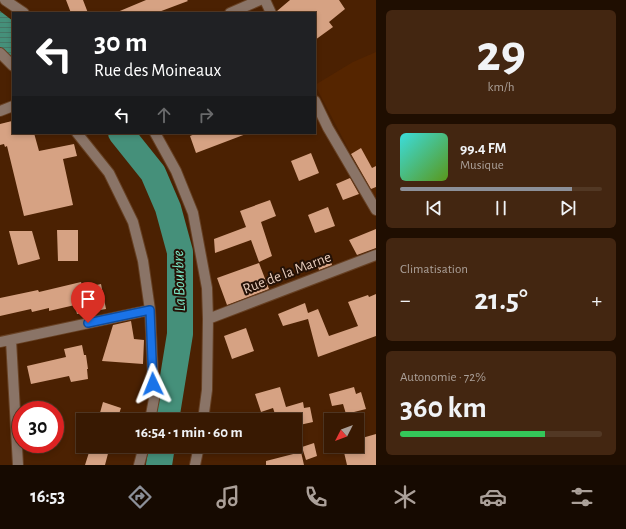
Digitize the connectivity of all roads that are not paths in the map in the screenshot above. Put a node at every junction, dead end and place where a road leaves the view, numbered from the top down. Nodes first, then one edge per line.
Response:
1 (5, 0) edge
2 (260, 0) edge
3 (265, 0) edge
4 (23, 12) edge
5 (232, 12) edge
6 (271, 12) edge
7 (0, 53) edge
8 (12, 65) edge
9 (316, 103) edge
10 (12, 106) edge
11 (0, 111) edge
12 (78, 134) edge
13 (156, 134) edge
14 (376, 210) edge
15 (376, 255) edge
16 (150, 310) junction
17 (208, 319) junction
18 (11, 340) junction
19 (0, 342) edge
20 (151, 413) edge
21 (203, 413) edge
22 (142, 453) edge
23 (198, 453) edge
24 (18, 465) edge
25 (139, 465) edge
26 (195, 465) edge

1 - 4 street
2 - 5 street
3 - 6 street
7 - 8 street
9 - 14 street
10 - 11 street
12 - 16 street
13 - 17 street
15 - 17 street, Rue de la Marne
16 - 18 street
16 - 20 street
17 - 21 street
18 - 19 street
18 - 24 street
22 - 25 street
23 - 26 street

